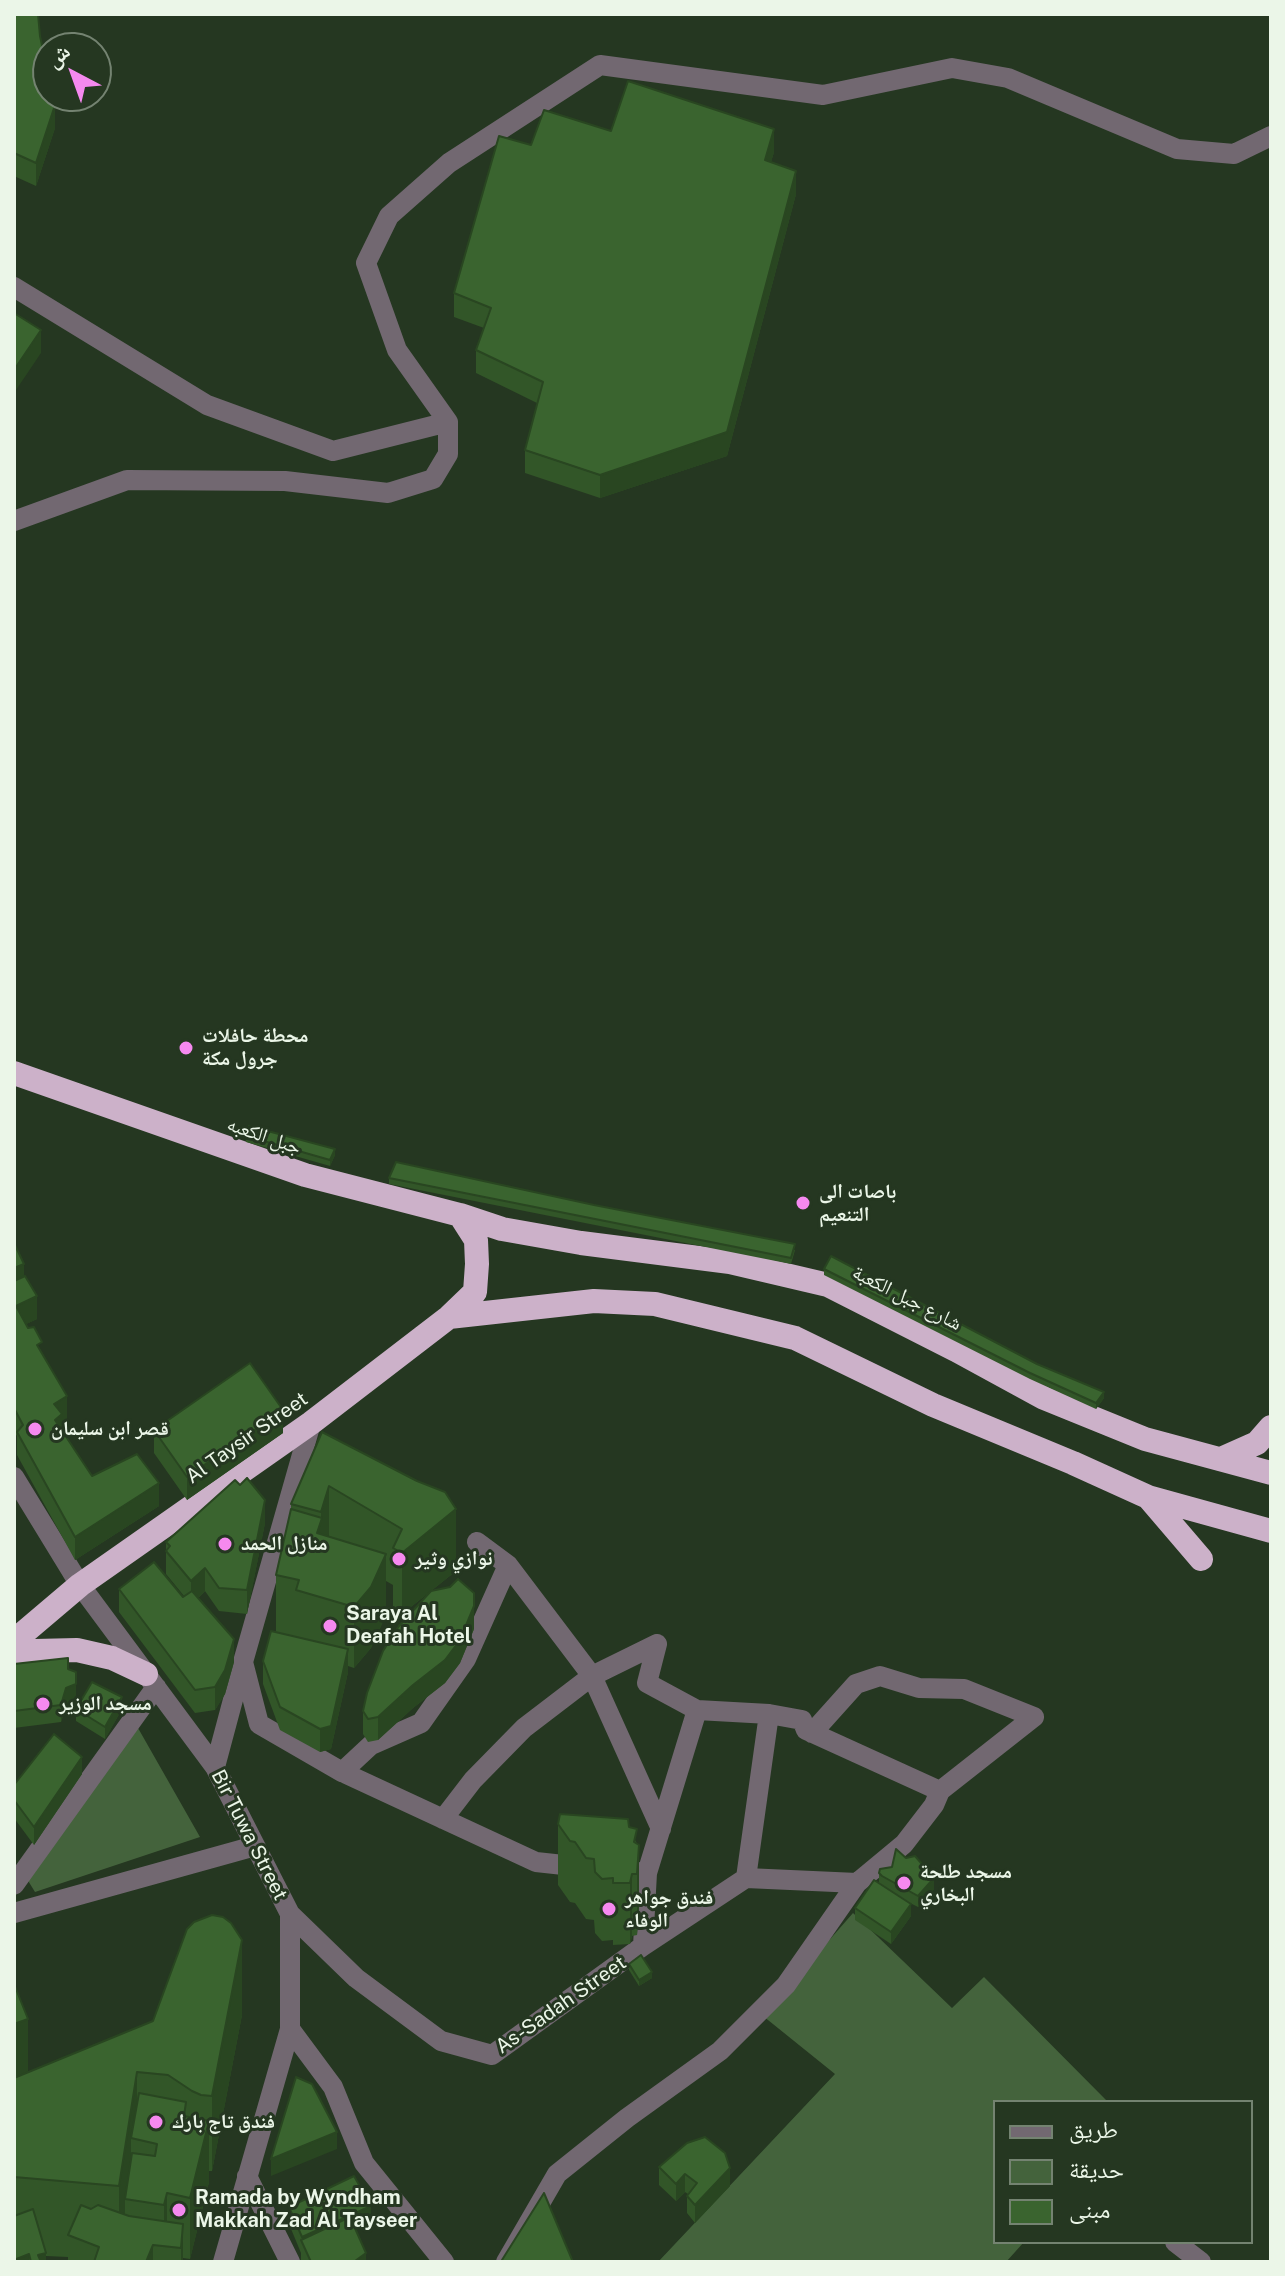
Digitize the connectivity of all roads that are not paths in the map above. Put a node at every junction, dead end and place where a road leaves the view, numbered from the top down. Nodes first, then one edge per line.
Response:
1 (1271, 136) edge
2 (14, 287) edge
3 (448, 422) junction
4 (14, 521) edge
5 (14, 1073) edge
6 (460, 1215) junction
7 (502, 1229) joint
8 (449, 1317) junction
9 (311, 1423) junction
10 (1271, 1427) edge
11 (1221, 1459) junction
12 (1271, 1473) edge
13 (14, 1477) edge
14 (1148, 1497) junction
15 (1271, 1531) edge
16 (477, 1542) dead end
17 (1201, 1559) dead end
18 (508, 1565) junction
19 (80, 1585) junction
20 (14, 1641) edge
21 (14, 1654) edge
22 (243, 1662) junction
23 (592, 1676) junction
24 (151, 1681) junction
25 (697, 1710) junction
26 (769, 1714) junction
27 (812, 1733) junction
28 (215, 1767) junction
29 (342, 1772) junction
30 (940, 1791) junction
31 (443, 1819) junction
32 (661, 1829) junction
33 (255, 1846) junction
34 (647, 1873) junction
35 (746, 1878) junction
36 (857, 1883) junction
37 (14, 1885) edge
38 (14, 1913) edge
39 (290, 1914) junction
40 (643, 1946) junction
41 (290, 2029) junction
42 (247, 2176) junction
43 (1178, 2244) edge
44 (223, 2262) edge
45 (290, 2262) edge
46 (444, 2262) edge
47 (506, 2262) edge
48 (1201, 2262) edge

1 - 3 street
2 - 3 street
3 - 4 street
5 - 6 highway, جبل الكعبه
6 - 7 highway, جبل الكعبه
6 - 8 highway, Al Taysir Street
7 - 11 highway, شارع جبل الكعبة
8 - 9 highway, Al Taysir Street
8 - 14 highway
9 - 19 highway, Al Taysir Street
9 - 22 street
10 - 11 highway
11 - 12 highway, شارع جبل الكعبة
13 - 19 street, Bir Tuwa Street
14 - 15 highway
14 - 17 highway
16 - 18 street
18 - 23 street
18 - 29 street
19 - 20 highway, Al Taysir Street
19 - 24 street, Bir Tuwa Street
21 - 24 highway
22 - 28 street
22 - 29 street
23 - 25 street
23 - 31 street
23 - 32 street
24 - 28 street, Bir Tuwa Street
24 - 37 street
25 - 26 street
25 - 32 street
26 - 27 street
26 - 35 street
27 - 30 street
27 - 30 street
28 - 33 street, Bir Tuwa Street
29 - 31 street
30 - 36 street
31 - 34 street
32 - 34 street
33 - 38 street
33 - 39 street, Bir Tuwa Street
34 - 40 street
35 - 36 street
35 - 40 street, As-Sadah Street
36 - 47 street
39 - 40 street, As-Sadah Street
39 - 41 street, Bir Tuwa Street
41 - 42 street, Bir Tuwa Street
41 - 46 street
42 - 44 street, Bir Tuwa Street
42 - 45 street
43 - 48 street

